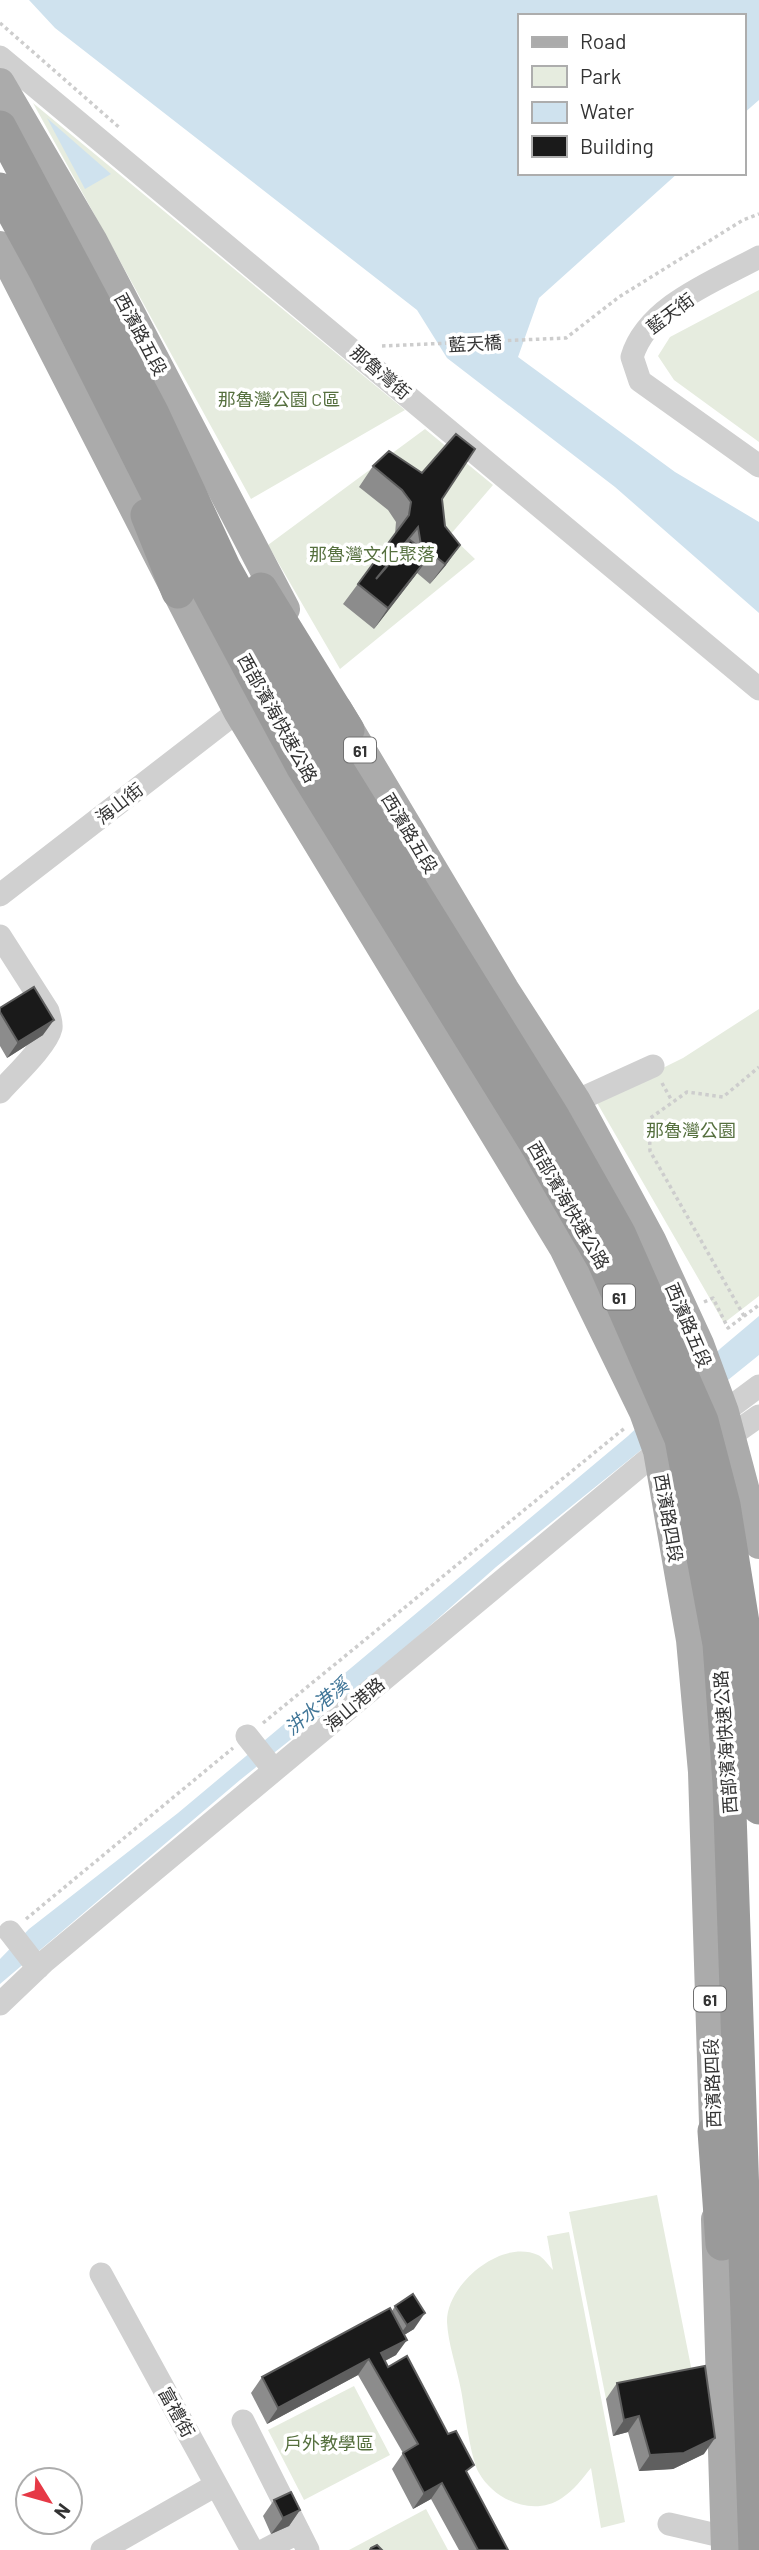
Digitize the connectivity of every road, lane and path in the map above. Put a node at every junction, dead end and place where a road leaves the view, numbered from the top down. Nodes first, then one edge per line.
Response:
1 (0, 57) edge
2 (0, 83) edge
3 (0, 127) edge
4 (0, 189) edge
5 (759, 214) edge
6 (0, 246) edge
7 (759, 257) edge
8 (45, 271) junction
9 (384, 348) dead end
10 (152, 412) junction
11 (759, 466) edge
12 (178, 592) junction
13 (759, 690) edge
14 (238, 711) junction
15 (348, 730) junction
16 (0, 895) edge
17 (0, 936) edge
18 (653, 1066) dead end
19 (759, 1067) edge
20 (0, 1091) edge
21 (576, 1101) junction
22 (759, 1305) edge
23 (698, 1306) dead end
24 (744, 1317) junction
25 (759, 1386) edge
26 (644, 1412) junction
27 (759, 1416) edge
28 (700, 1434) junction
29 (759, 1544) edge
30 (247, 1736) junction
31 (274, 1770) junction
32 (759, 1808) edge
33 (10, 1932) joint
34 (38, 1968) junction
35 (0, 2004) edge
36 (714, 2131) joint
37 (101, 2274) dead end
38 (243, 2421) dead end
39 (216, 2484) junction
40 (669, 2524) dead end
41 (303, 2541) edge
42 (739, 2547) edge
43 (102, 2550) edge
44 (252, 2550) edge
45 (265, 2550) edge

1 - 13 street, 那魯灣街
2 - 15 main road, 西濱路五段 / 61
3 - 10 highway, 西部濱海快速公路 / 61
4 - 8 highway, 西部濱海快速公路 / 61
5 - 9 path, 藍天橋
6 - 12 main road, 61
7 - 11 street, 藍天街
8 - 12 highway
8 - 28 highway, 西部濱海快速公路 / 61
10 - 15 highway
10 - 28 highway, 西部濱海快速公路 / 61
12 - 14 main road, 61
14 - 16 street, 海山街
14 - 26 main road, 61
15 - 21 main road, 西濱路五段 / 61
17 - 20 street
18 - 21 street
19 - 24 path
21 - 28 main road, 西濱路五段 / 61
22 - 24 path
23 - 24 path
25 - 28 street, 海山港路
26 - 28 main road, 61
26 - 30 path
27 - 28 street, 海山港路
28 - 29 main road, 61
28 - 31 street, 海山港路
28 - 32 highway, 西部濱海快速公路 / 61
28 - 36 main road, 西濱路四段 / 61
28 - 42 highway, 西部濱海快速公路 / 61
30 - 31 street
30 - 33 path
31 - 34 street, 海山港路
33 - 34 street
34 - 35 street, 海山港路
36 - 42 highway
37 - 39 street, 富禮街
38 - 41 street
39 - 43 street
39 - 44 street, 富禮街
40 - 42 street
41 - 45 street

